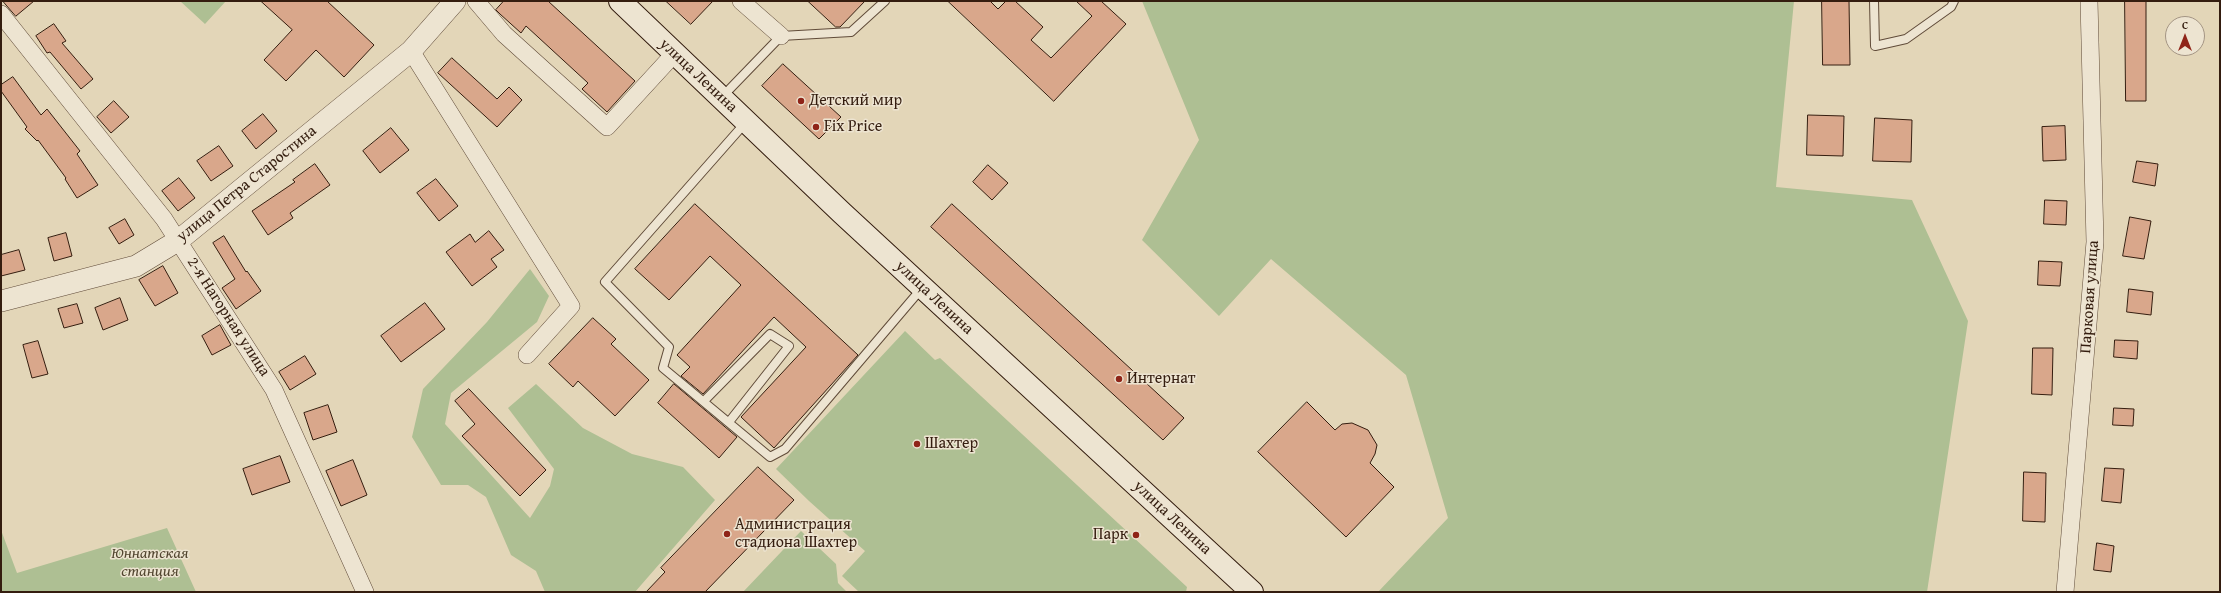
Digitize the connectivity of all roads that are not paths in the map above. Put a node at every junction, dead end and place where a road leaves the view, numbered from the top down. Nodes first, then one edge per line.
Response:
1 (455, 1) edge
2 (476, 1) edge
3 (620, 1) edge
4 (741, 1) edge
5 (885, 1) edge
6 (1874, 1) edge
7 (1954, 1) edge
8 (2089, 1) edge
9 (1, 14) edge
10 (781, 36) junction
11 (411, 51) junction
12 (674, 54) junction
13 (721, 98) junction
14 (746, 122) junction
15 (179, 240) junction
16 (923, 287) junction
17 (1, 301) edge
18 (527, 356) dead end
19 (704, 401) junction
20 (729, 422) junction
21 (365, 592) edge
22 (1252, 592) edge
23 (2064, 592) edge

1 - 11 street, улица Петра Старостина
2 - 12 street
3 - 12 main road, улица Ленина
4 - 10 street
5 - 10 lane
6 - 7 lane
8 - 23 street, Парковая улица
9 - 15 street, 2-я Нагорная улица
10 - 13 lane
11 - 15 street, улица Петра Старостина
11 - 18 street
12 - 13 main road, улица Ленина
13 - 14 main road, улица Ленина
14 - 16 main road, улица Ленина
14 - 19 lane
15 - 17 street, улица Петра Старостина
15 - 21 street, 2-я Нагорная улица
16 - 20 lane
16 - 22 main road, улица Ленина
19 - 20 lane
19 - 20 lane

